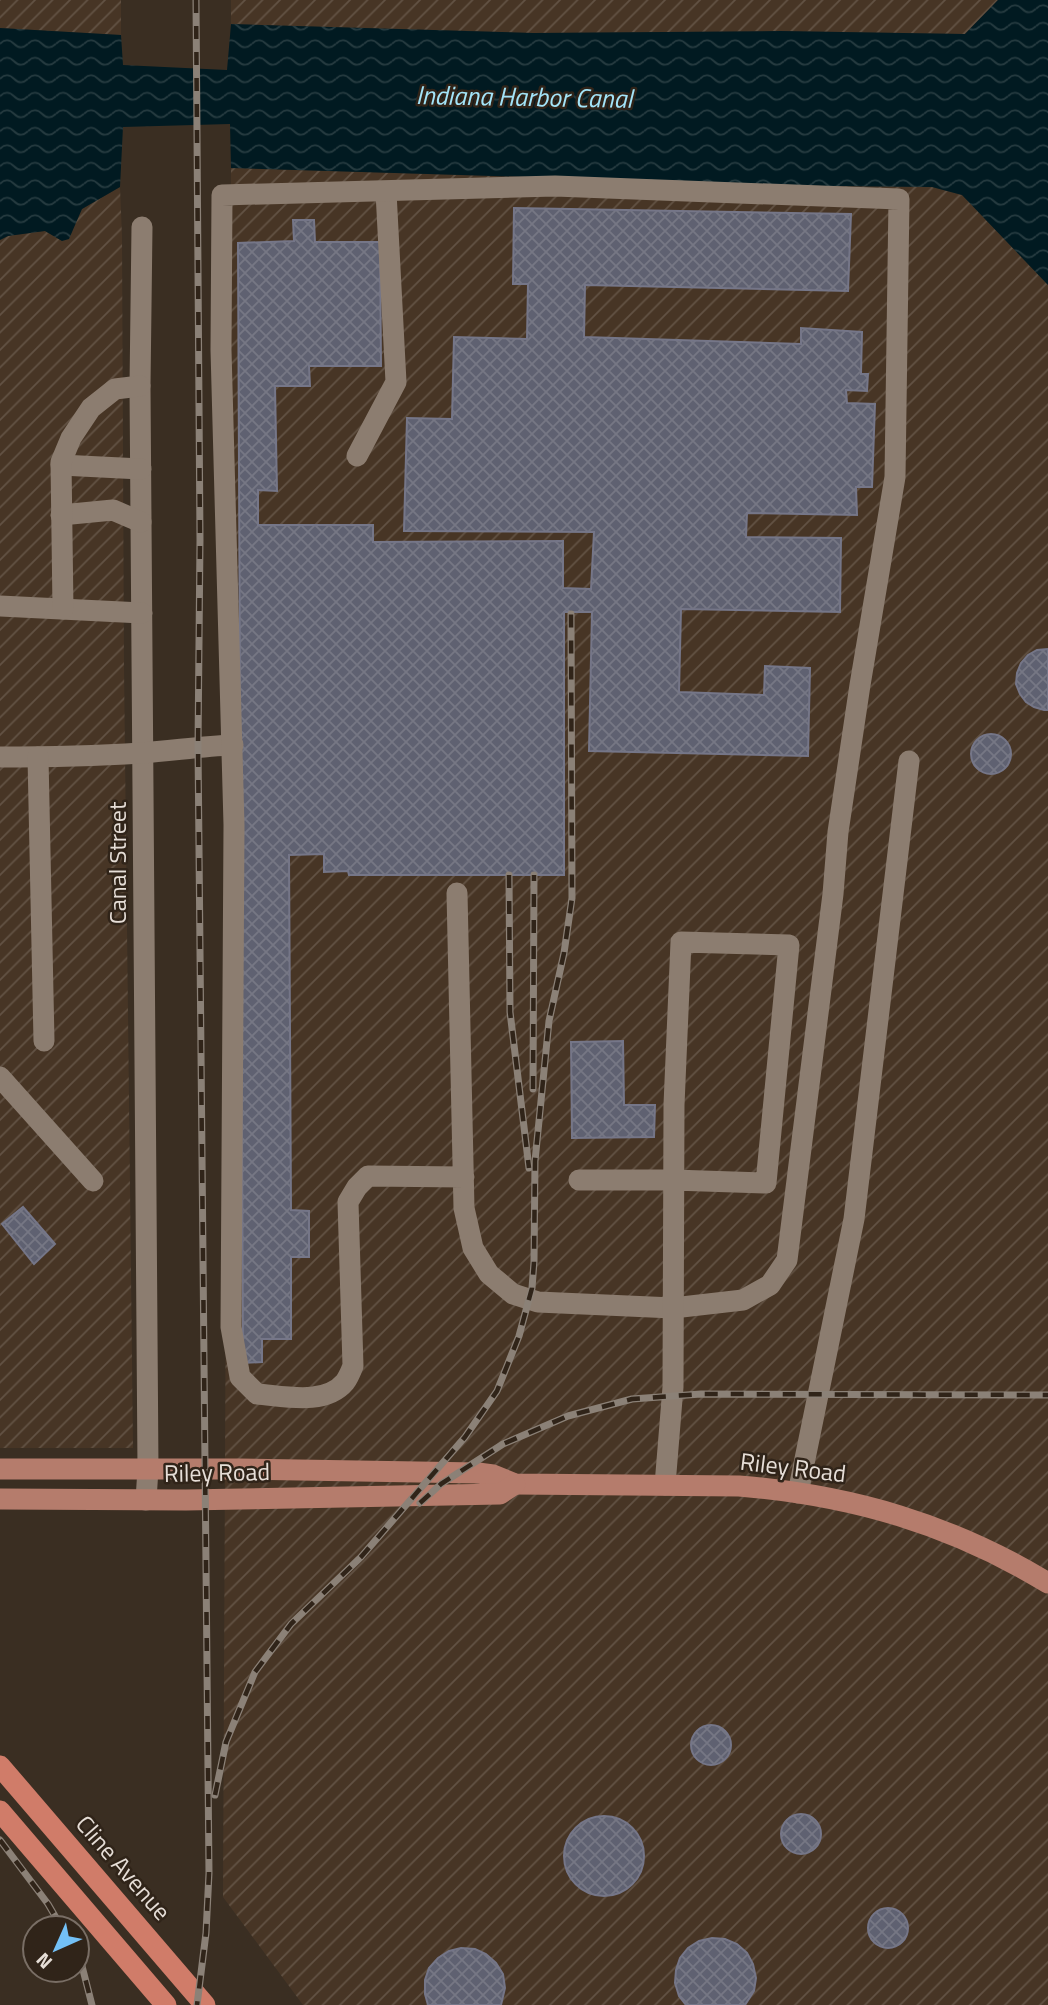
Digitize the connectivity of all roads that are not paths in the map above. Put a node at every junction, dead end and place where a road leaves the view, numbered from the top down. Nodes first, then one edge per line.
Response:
1 (386, 191) junction
2 (142, 227) dead end
3 (140, 386) junction
4 (357, 456) dead end
5 (61, 465) junction
6 (141, 469) junction
7 (61, 515) junction
8 (141, 522) junction
9 (0, 606) edge
10 (63, 609) junction
11 (142, 613) junction
12 (233, 745) junction
13 (143, 753) junction
14 (0, 757) edge
15 (38, 757) junction
16 (909, 761) dead end
17 (457, 893) dead end
18 (44, 1041) dead end
19 (0, 1077) edge
20 (464, 1177) junction
21 (579, 1180) dead end
22 (673, 1180) junction
23 (93, 1181) dead end
24 (673, 1308) junction
25 (0, 1469) edge
26 (148, 1469) junction
27 (515, 1484) junction
28 (665, 1485) junction
29 (797, 1493) junction
30 (0, 1499) edge
31 (146, 1500) junction
32 (1048, 1583) edge
33 (0, 1766) edge
34 (0, 1811) edge
35 (166, 2005) edge
36 (205, 2005) edge

1 - 4 street
1 - 12 street
1 - 24 street
2 - 3 street, Canal Street
3 - 5 street
3 - 6 street, Canal Street
5 - 6 street
5 - 7 street
6 - 8 street, Canal Street
7 - 8 street
7 - 10 street
8 - 11 street, Canal Street
9 - 10 street
10 - 11 street
11 - 13 street, Canal Street
12 - 13 street
12 - 20 street
13 - 15 street
13 - 26 street, Canal Street
14 - 15 street
15 - 18 street
16 - 29 street
17 - 20 street
19 - 23 street
20 - 24 street
21 - 22 street
22 - 22 street
22 - 24 street
24 - 28 street
25 - 26 main road, Riley Road
26 - 27 main road, Riley Road
26 - 31 street, Canal Street
27 - 28 main road, Riley Road
27 - 31 main road, Riley Road
28 - 29 main road, Riley Road
29 - 32 main road, Riley Road
30 - 31 main road, Riley Road
33 - 36 highway, Cline Avenue
34 - 35 highway

